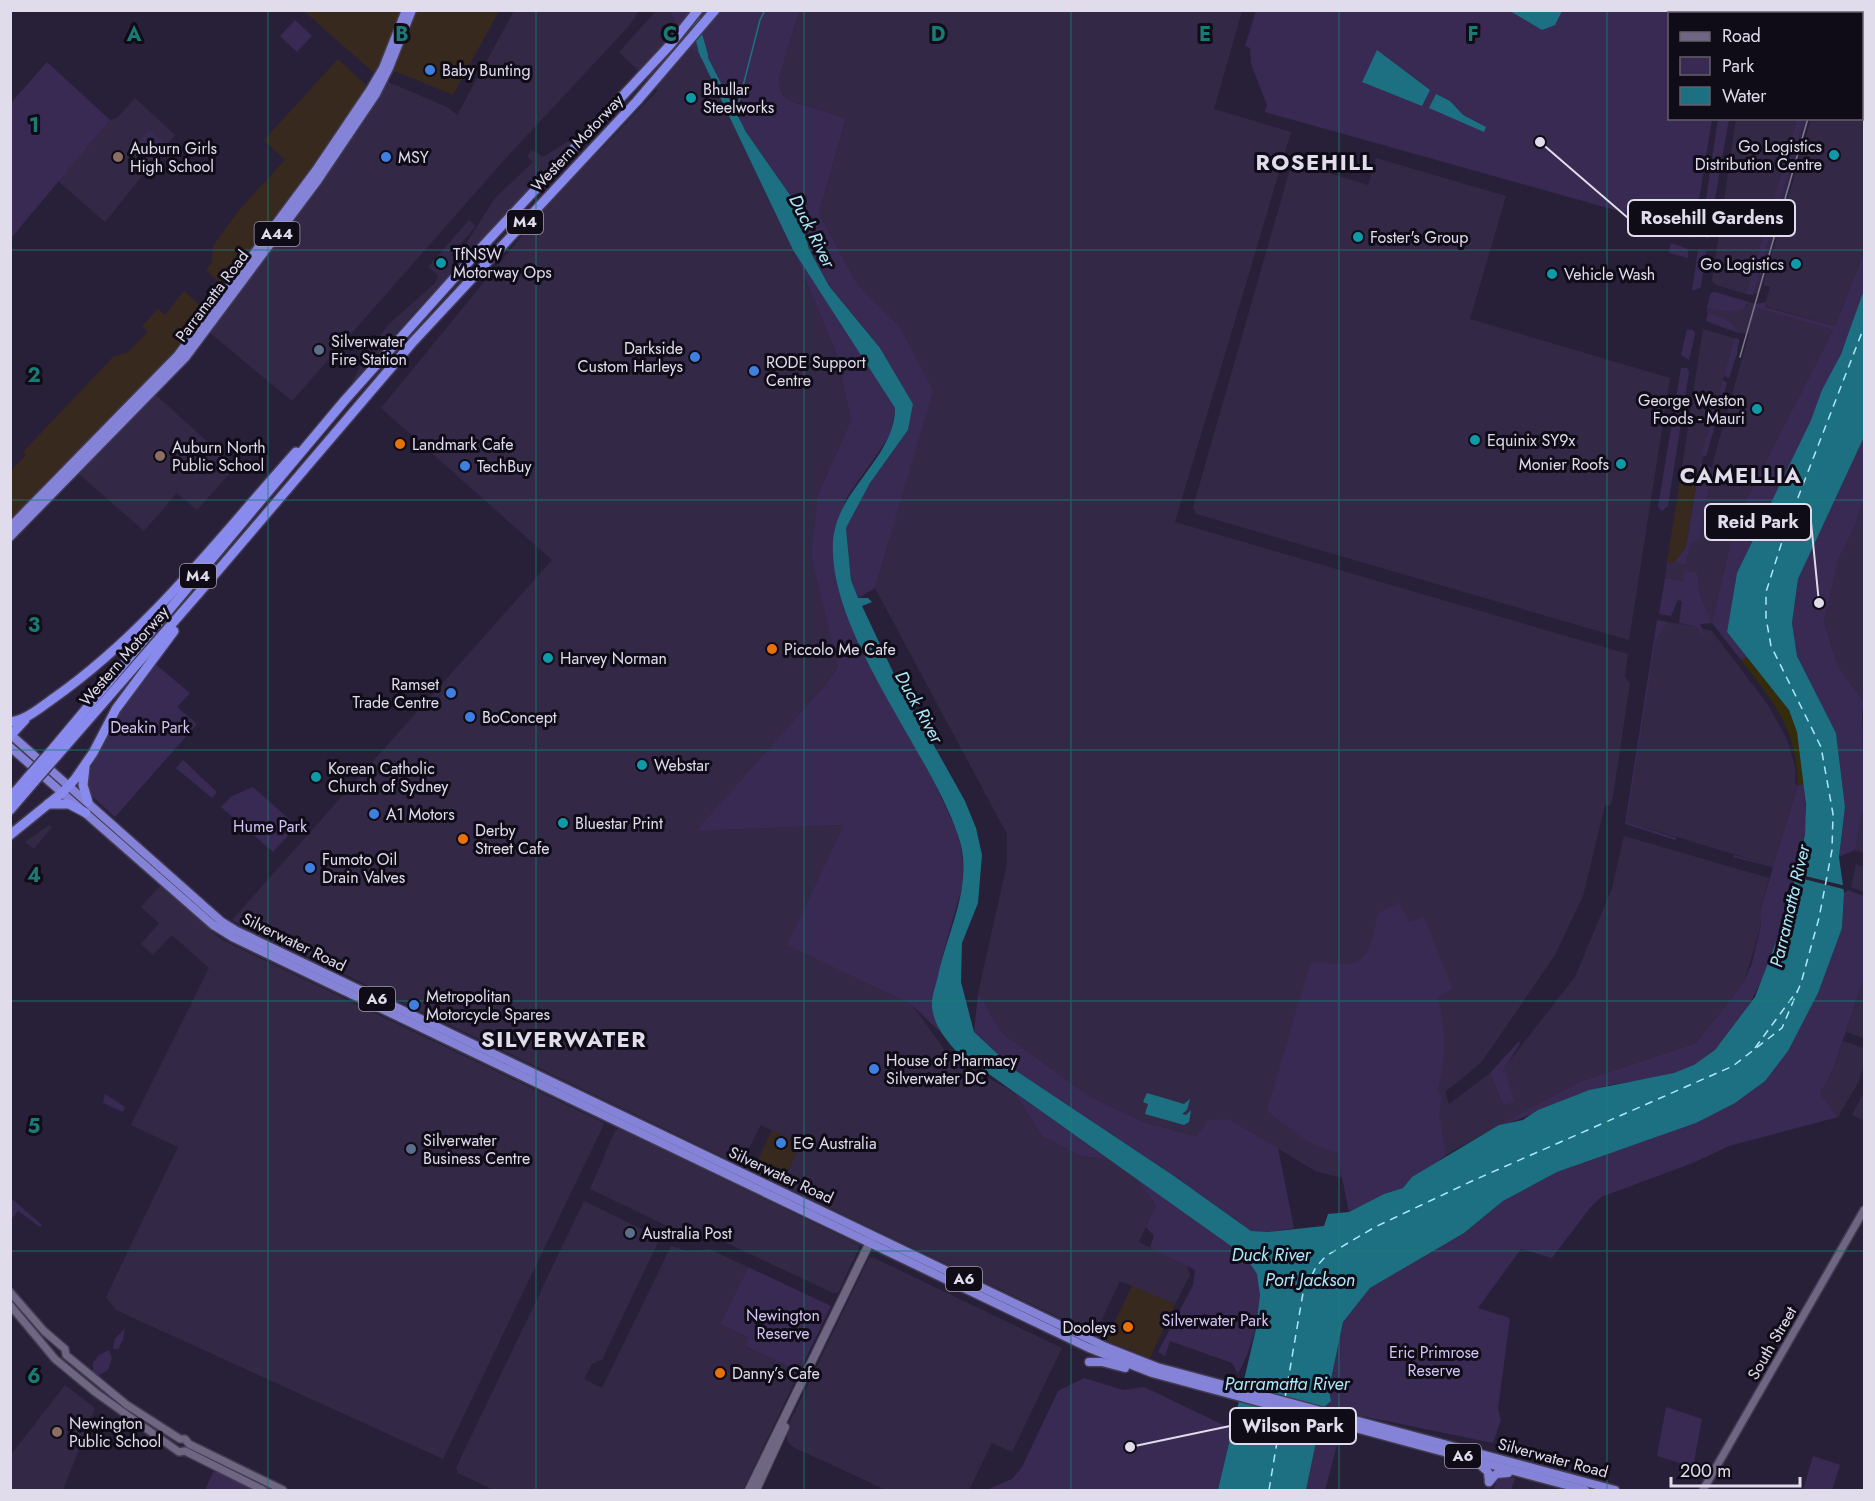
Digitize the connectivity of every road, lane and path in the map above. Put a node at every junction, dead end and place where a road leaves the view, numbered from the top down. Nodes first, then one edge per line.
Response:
1 (406, 10) edge
2 (412, 10) edge
3 (698, 10) edge
4 (715, 10) edge
5 (345, 400) junction
6 (10, 527) edge
7 (10, 537) edge
8 (198, 594) junction
9 (31, 714) junction
10 (10, 722) edge
11 (11, 735) edge
12 (10, 747) edge
13 (53, 754) junction
14 (86, 765) junction
15 (31, 780) junction
16 (66, 789) junction
17 (10, 798) edge
18 (47, 804) junction
19 (87, 808) junction
20 (10, 810) edge
21 (10, 835) edge
22 (1864, 1210) edge
23 (872, 1239) junction
24 (10, 1292) edge
25 (10, 1305) edge
26 (60, 1347) junction
27 (66, 1355) junction
28 (56, 1357) junction
29 (1089, 1362) dead end
30 (1155, 1370) junction
31 (789, 1412) junction
32 (1341, 1420) junction
33 (180, 1439) junction
34 (176, 1447) junction
35 (187, 1448) junction
36 (1473, 1459) junction
37 (1549, 1480) junction
38 (263, 1491) edge
39 (284, 1491) edge
40 (749, 1491) edge
41 (756, 1491) edge
42 (1585, 1491) edge
43 (1615, 1491) edge
44 (1703, 1491) edge

1 - 6 highway, Parramatta Road / A44
2 - 7 highway, Parramatta Road / A44
3 - 5 highway, Western Motorway / M4
4 - 8 highway, Western Motorway / M4
5 - 9 highway, M4
5 - 13 highway, Western Motorway / M4
8 - 13 highway, Western Motorway / M4
8 - 14 highway
9 - 10 highway, M4
9 - 11 highway, M4
11 - 16 highway, Silverwater Road / A6
12 - 16 highway, Silverwater Road / A6
13 - 15 highway, Western Motorway / M4, bridge
14 - 16 highway
14 - 19 highway
15 - 17 highway, Western Motorway / M4
15 - 20 highway, Western Motorway / M4
16 - 18 highway
16 - 19 highway, Silverwater Road / A6
18 - 19 highway
18 - 21 highway
19 - 23 highway, Silverwater Road / A6
22 - 44 street, South Street
23 - 30 highway, Silverwater Road / A6
23 - 31 main road
24 - 26 street
25 - 28 street
26 - 27 street
26 - 28 street
27 - 28 street
27 - 33 street
28 - 34 street
29 - 30 highway
30 - 32 highway, Silverwater Road / A6
31 - 40 main road
31 - 41 main road
32 - 36 highway, Silverwater Road / A6
32 - 43 highway, Silverwater Road / A6
33 - 34 street
33 - 35 street
34 - 35 street
35 - 38 street
35 - 39 street
36 - 37 highway, Silverwater Road / A6
36 - 37 highway
37 - 42 highway, Silverwater Road / A6

